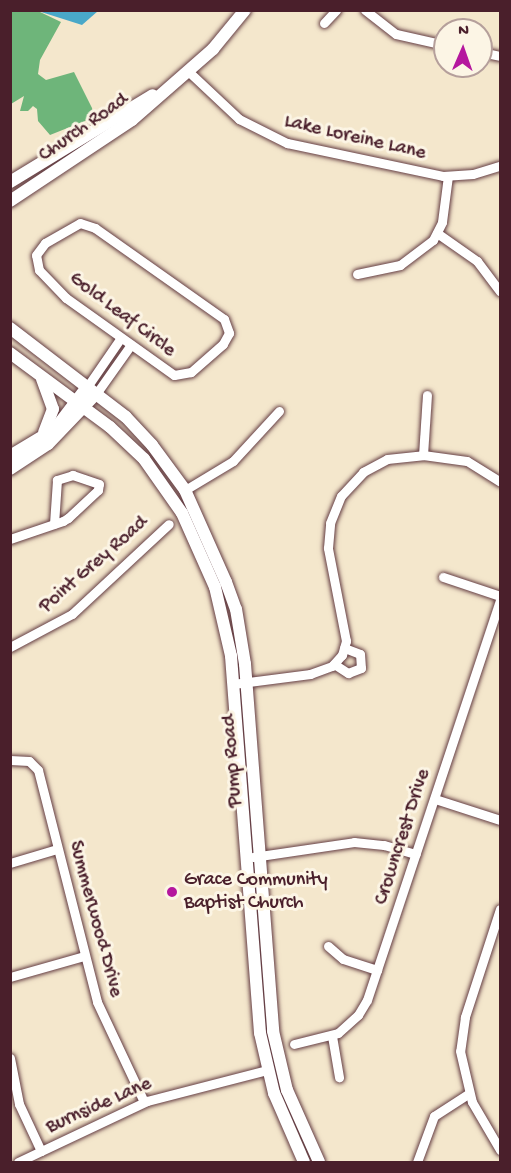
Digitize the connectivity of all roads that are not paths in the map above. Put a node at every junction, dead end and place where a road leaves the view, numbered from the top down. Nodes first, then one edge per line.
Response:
1 (245, 10) edge
2 (336, 10) edge
3 (365, 10) edge
4 (324, 22) dead end
5 (433, 42) edge
6 (189, 72) junction
7 (175, 82) junction
8 (501, 166) edge
9 (448, 176) junction
10 (10, 182) edge
11 (10, 201) edge
12 (437, 233) junction
13 (357, 274) dead end
14 (501, 291) edge
15 (10, 328) edge
16 (120, 339) junction
17 (130, 346) junction
18 (10, 353) edge
19 (42, 378) junction
20 (91, 391) junction
21 (428, 396) dead end
22 (80, 406) junction
23 (279, 411) dead end
24 (40, 438) junction
25 (423, 455) junction
26 (10, 456) edge
27 (10, 469) edge
28 (501, 482) edge
29 (185, 490) junction
30 (54, 524) junction
31 (169, 524) dead end
32 (10, 538) edge
33 (443, 577) dead end
34 (501, 598) edge
35 (10, 647) edge
36 (345, 648) junction
37 (334, 664) junction
38 (246, 682) junction
39 (233, 684) junction
40 (10, 760) edge
41 (435, 799) junction
42 (501, 820) edge
43 (57, 849) junction
44 (416, 854) junction
45 (259, 856) junction
46 (246, 858) junction
47 (10, 862) edge
48 (501, 909) edge
49 (328, 946) dead end
50 (84, 956) junction
51 (377, 970) junction
52 (10, 977) edge
53 (332, 1036) junction
54 (294, 1044) dead end
55 (10, 1058) edge
56 (267, 1070) junction
57 (339, 1077) dead end
58 (468, 1094) junction
59 (144, 1102) junction
60 (501, 1150) edge
61 (41, 1152) junction
62 (18, 1162) edge
63 (304, 1162) edge
64 (319, 1162) edge
65 (417, 1162) edge

1 - 6 main road, Church Road
2 - 4 street
3 - 5 street
6 - 7 main road, Church Road
6 - 9 street, Lake Loreine Lane
7 - 10 main road, Church Road
7 - 11 main road, Church Road
8 - 9 street, Lake Loreine Lane
9 - 12 street
12 - 13 street
12 - 14 street
15 - 20 main road, Pump Road
16 - 17 street, Gold Leaf Circle
16 - 17 street, Gold Leaf Circle
16 - 20 street
17 - 20 street
18 - 19 main road, Pump Road
19 - 22 main road, Pump Road
19 - 24 main road
20 - 22 main road
20 - 29 main road, Pump Road
21 - 25 street
22 - 24 main road
22 - 27 main road
22 - 39 main road, Pump Road
23 - 29 street
24 - 26 main road
25 - 28 street
25 - 36 street
29 - 38 main road, Pump Road
30 - 30 street
30 - 32 street
31 - 35 street, Point Grey Road
33 - 34 street
34 - 41 street, Crowncrest Drive
36 - 37 street
36 - 37 street
37 - 38 street
38 - 39 street
38 - 45 main road, Pump Road
39 - 46 main road, Pump Road
40 - 43 street, Summerwood Drive
41 - 42 street
41 - 44 street, Crowncrest Drive
43 - 47 street
43 - 50 street, Summerwood Drive
44 - 45 street
44 - 51 street, Crowncrest Drive
45 - 46 street
45 - 64 main road, Pump Road
46 - 56 main road, Pump Road
48 - 58 street
49 - 51 street
50 - 52 street
50 - 59 street, Summerwood Drive
51 - 53 street, Crowncrest Drive
53 - 54 street, Crowncrest Drive
53 - 57 street
55 - 61 street
56 - 59 street, Burnside Lane
56 - 63 main road, Pump Road
58 - 60 street
58 - 65 street
59 - 61 street, Burnside Lane
61 - 62 street, Burnside Lane

